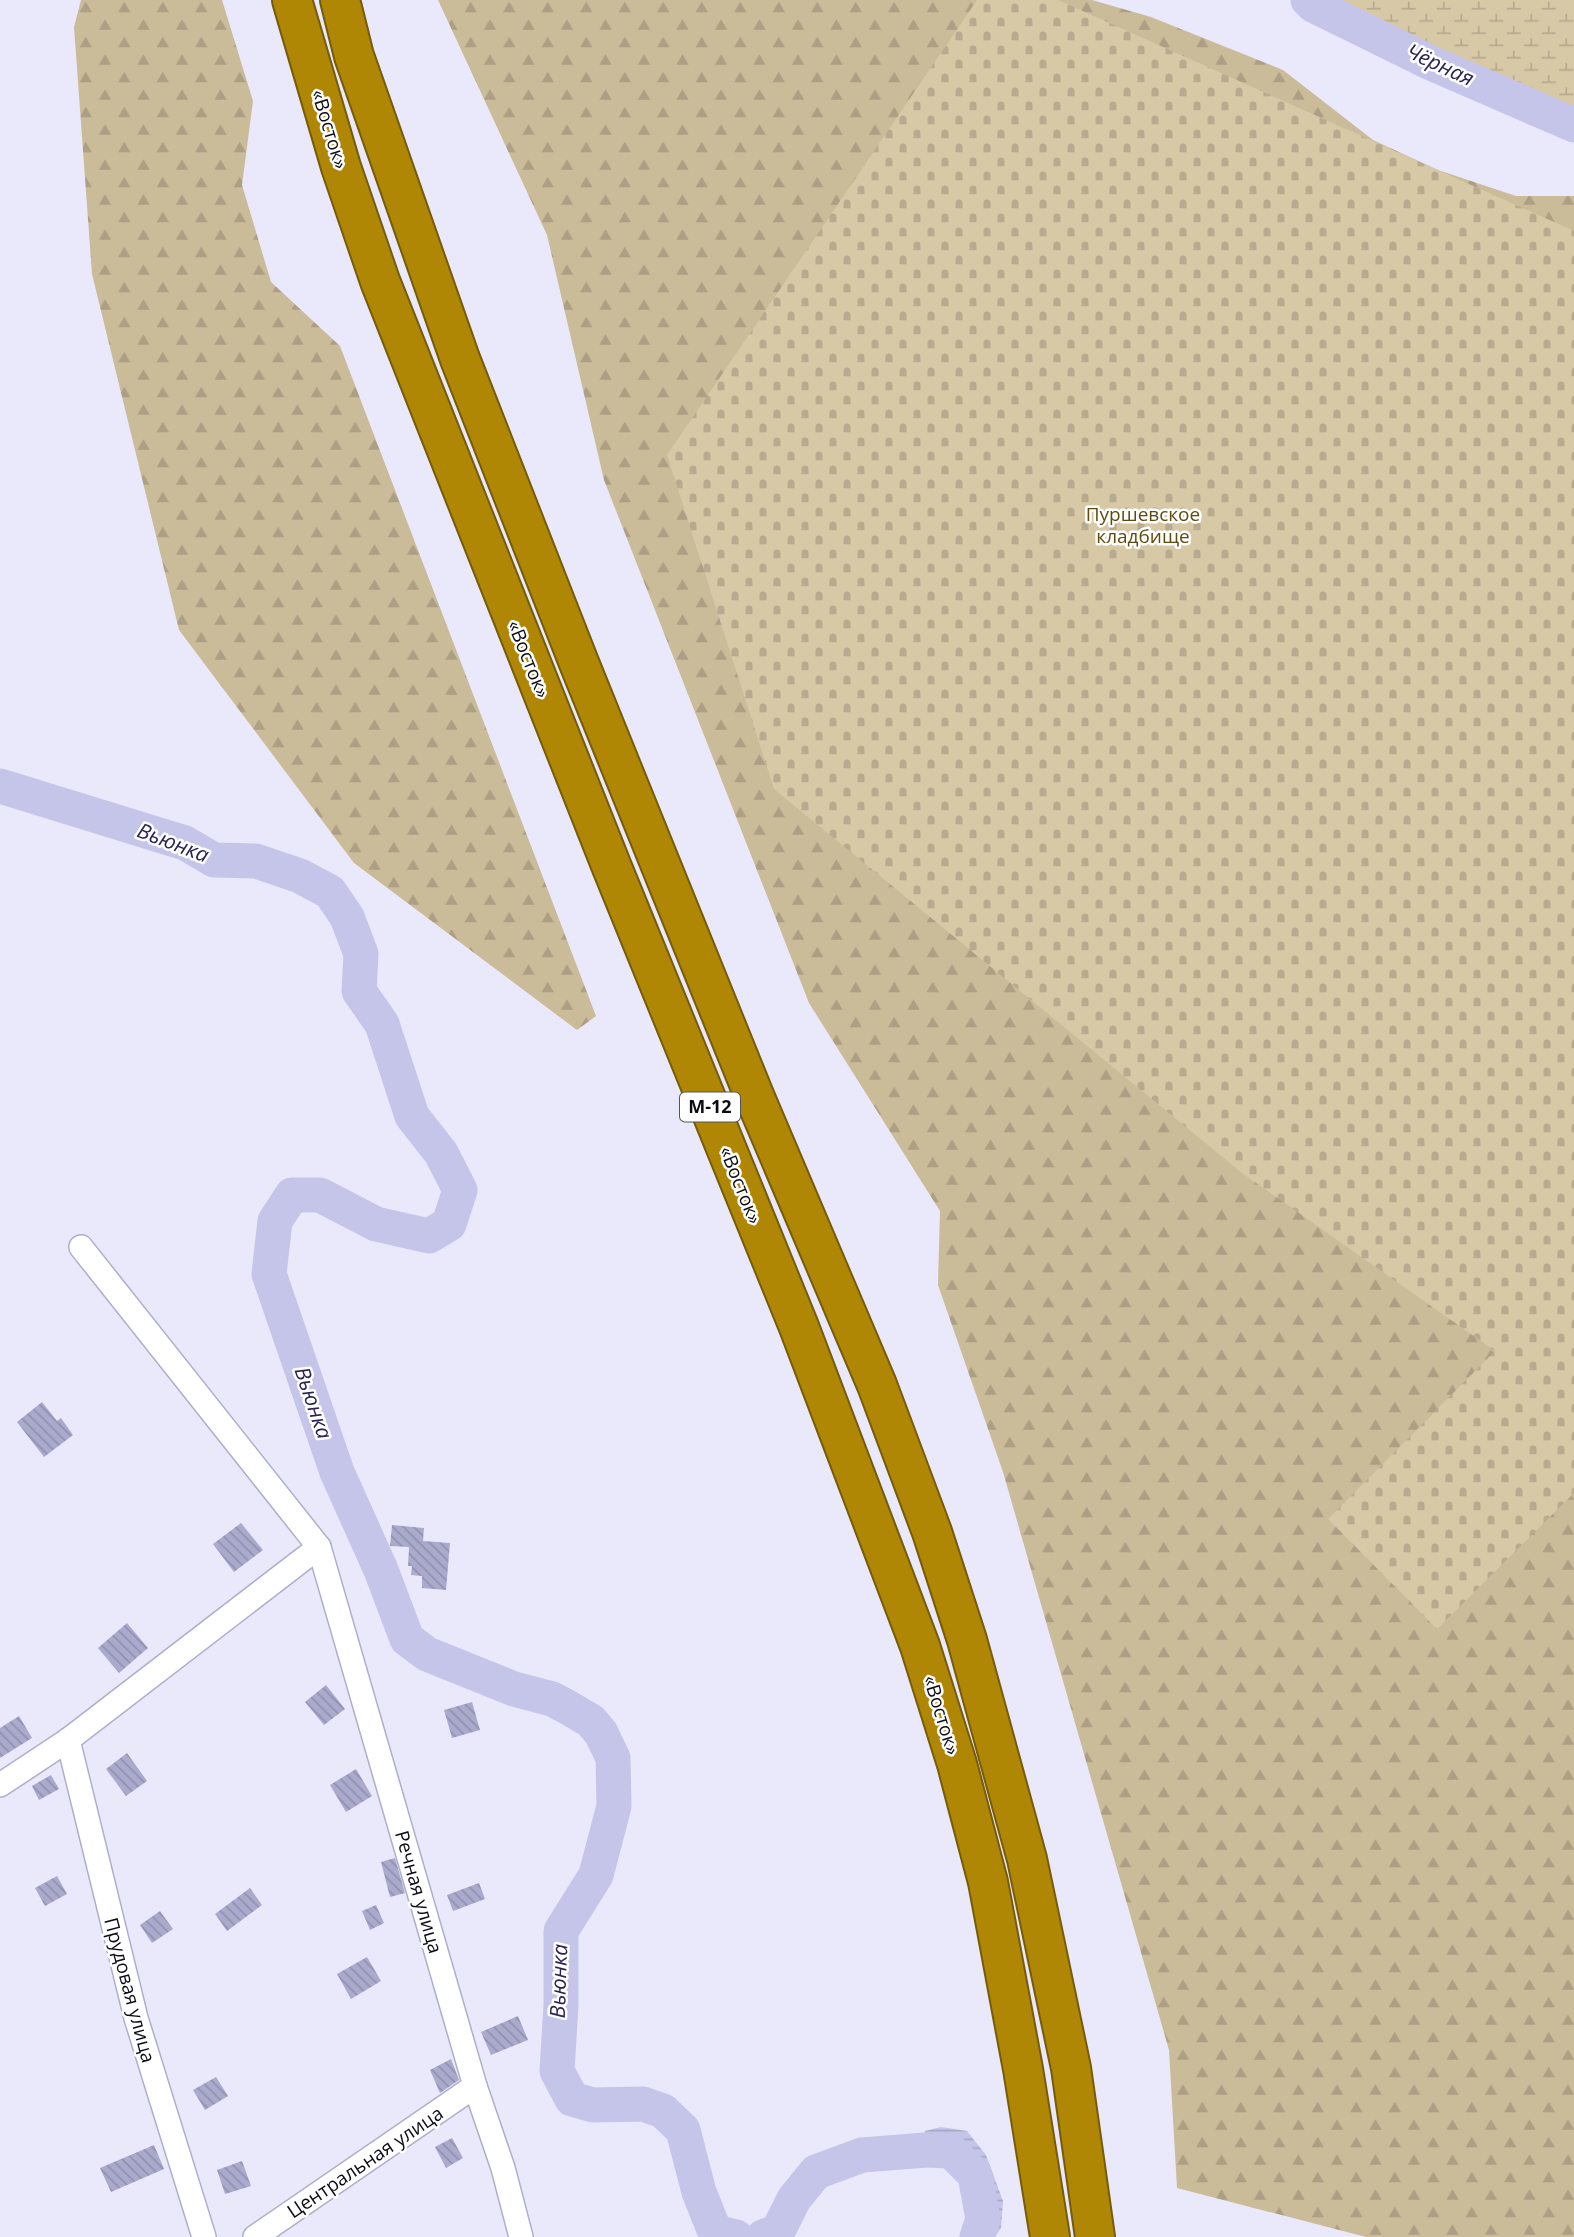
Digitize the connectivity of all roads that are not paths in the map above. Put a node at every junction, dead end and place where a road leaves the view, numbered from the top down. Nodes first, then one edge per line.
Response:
1 (292, 0) edge
2 (340, 0) edge
3 (81, 1247) dead end
4 (319, 1547) junction
5 (68, 1740) junction
6 (0, 1784) edge
7 (475, 2086) junction
8 (204, 2237) edge
9 (256, 2237) edge
10 (521, 2237) edge
11 (1050, 2237) edge
12 (1096, 2237) edge

1 - 11 highway, «Восток» / М-12
2 - 12 highway, М-12
3 - 4 street
4 - 5 street
4 - 7 street, Речная улица
5 - 6 street
5 - 8 street, Прудовая улица
7 - 9 street, Центральная улица
7 - 10 street, Речная улица

